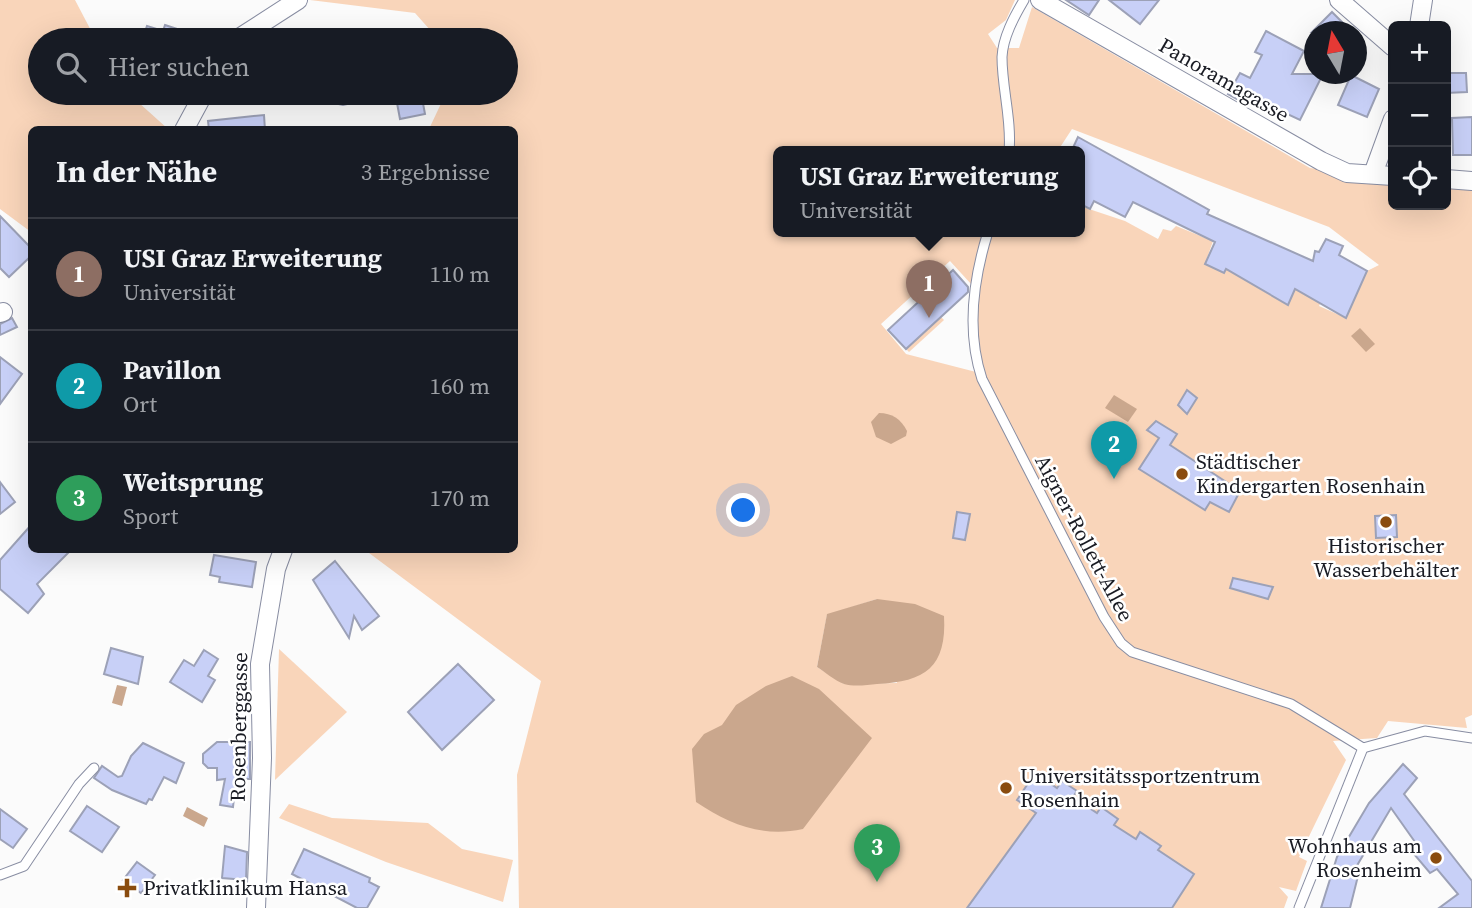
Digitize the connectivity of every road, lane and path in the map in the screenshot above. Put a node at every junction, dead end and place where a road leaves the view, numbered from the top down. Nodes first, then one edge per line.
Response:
1 (298, 0) edge
2 (1024, 0) edge
3 (1040, 0) edge
4 (1339, 0) edge
5 (1423, 0) edge
6 (1420, 21) edge
7 (255, 28) edge
8 (1388, 43) edge
9 (198, 105) edge
10 (186, 126) edge
11 (1388, 133) edge
12 (1009, 146) edge
13 (1373, 174) junction
14 (1388, 176) edge
15 (1451, 180) edge
16 (1472, 181) edge
17 (986, 237) edge
18 (282, 553) edge
19 (1472, 738) edge
20 (1363, 748) junction
21 (94, 768) dead end
22 (0, 875) edge
23 (256, 908) edge
24 (1299, 908) edge

1 - 7 street
2 - 12 lane
3 - 13 street, Panoramagasse
4 - 8 street
5 - 6 street
9 - 10 street
11 - 13 street
13 - 14 street, Panoramagasse
15 - 16 street
17 - 20 lane, Aigner-Rollett-Allee
18 - 23 street, Rosenberggasse
19 - 20 lane
20 - 24 lane
21 - 22 lane

